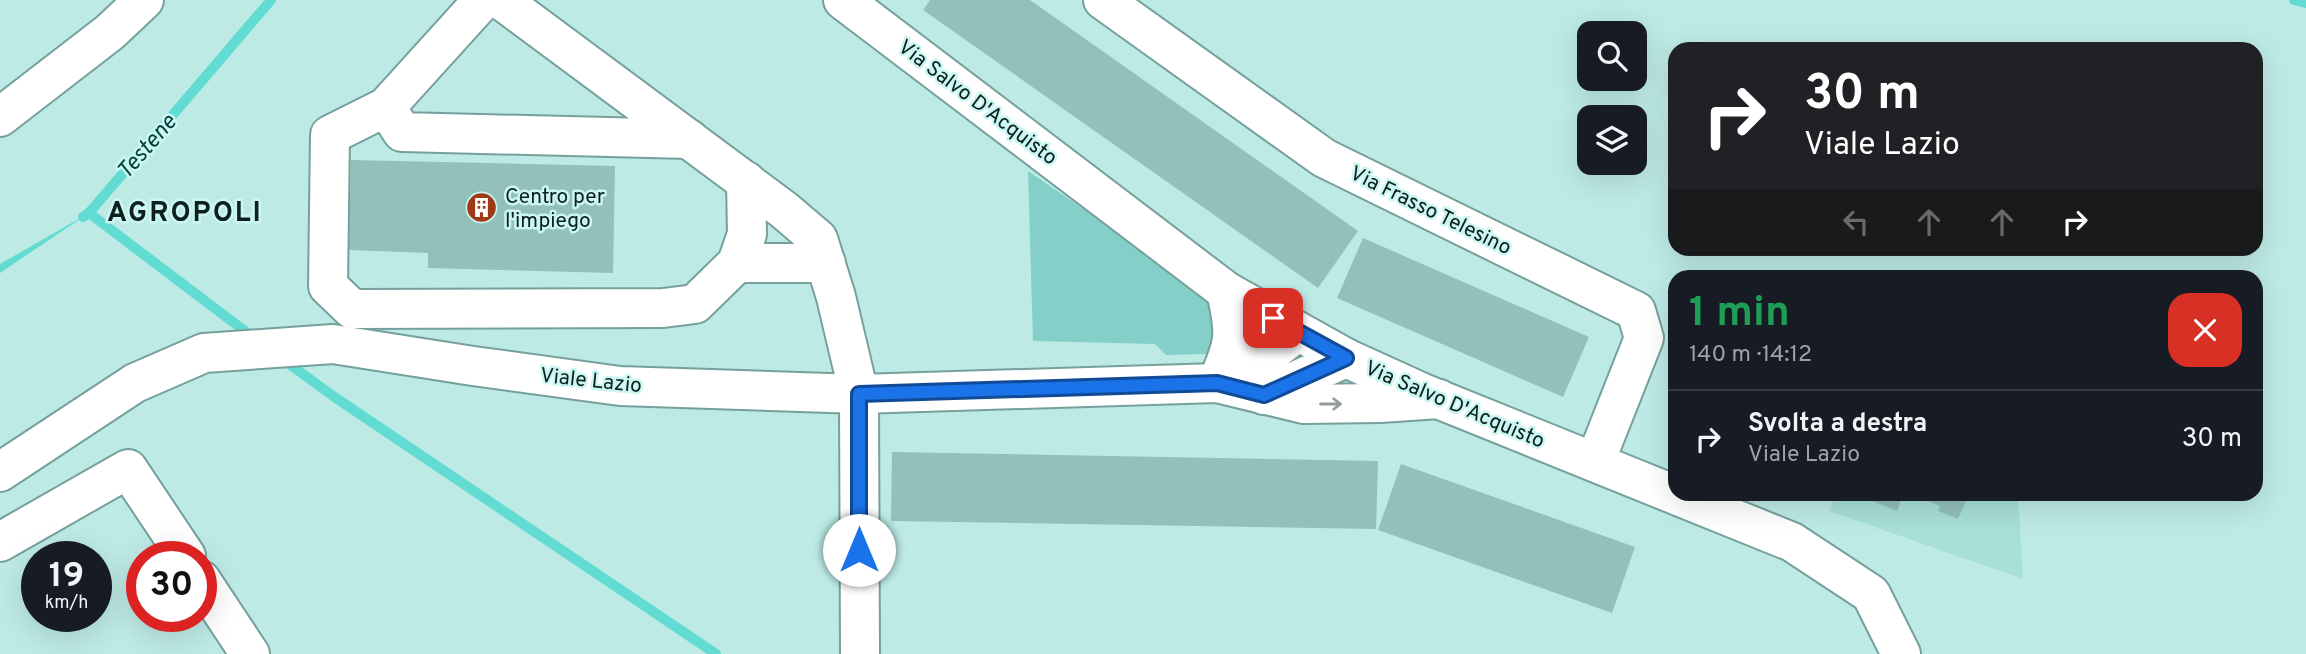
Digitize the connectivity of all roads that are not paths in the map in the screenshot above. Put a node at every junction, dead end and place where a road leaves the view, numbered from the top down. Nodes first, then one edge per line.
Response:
1 (144, 0) edge
2 (483, 0) edge
3 (501, 0) edge
4 (1103, 0) edge
5 (856, 4) edge
6 (386, 107) junction
7 (0, 117) edge
8 (689, 139) junction
9 (746, 181) junction
10 (737, 263) junction
11 (826, 263) junction
12 (1226, 291) junction
13 (1297, 332) junction
14 (1346, 358) junction
15 (1217, 383) junction
16 (859, 394) junction
17 (1264, 395) junction
18 (1439, 399) junction
19 (1595, 462) junction
20 (0, 472) edge
21 (1668, 492) edge
22 (1691, 501) edge
23 (176, 541) edge
24 (0, 542) edge
25 (217, 604) edge
26 (250, 654) edge
27 (860, 654) edge
28 (1900, 654) edge

1 - 7 street
2 - 6 street
3 - 8 street
4 - 19 street, Via Frasso Telesino
5 - 12 street, Via Salvo D'Acquisto
6 - 8 street
6 - 10 street
8 - 9 street
9 - 10 street
9 - 11 street
10 - 11 street
11 - 16 street
12 - 13 street, Via Salvo D'Acquisto
12 - 15 street
13 - 14 street, Via Salvo D'Acquisto
13 - 15 street, Viale Lazio
14 - 17 street
14 - 18 street, Via Salvo D'Acquisto
15 - 16 street, Viale Lazio
15 - 17 street, Viale Lazio
16 - 20 street, Viale Lazio
16 - 27 street
17 -> 18 street, Viale Lazio
18 - 19 street, Via Salvo D'Acquisto
19 - 21 street, Via Salvo D'Acquisto
22 - 28 street, Via Salvo D'Acquisto
23 - 24 street
25 - 26 street

